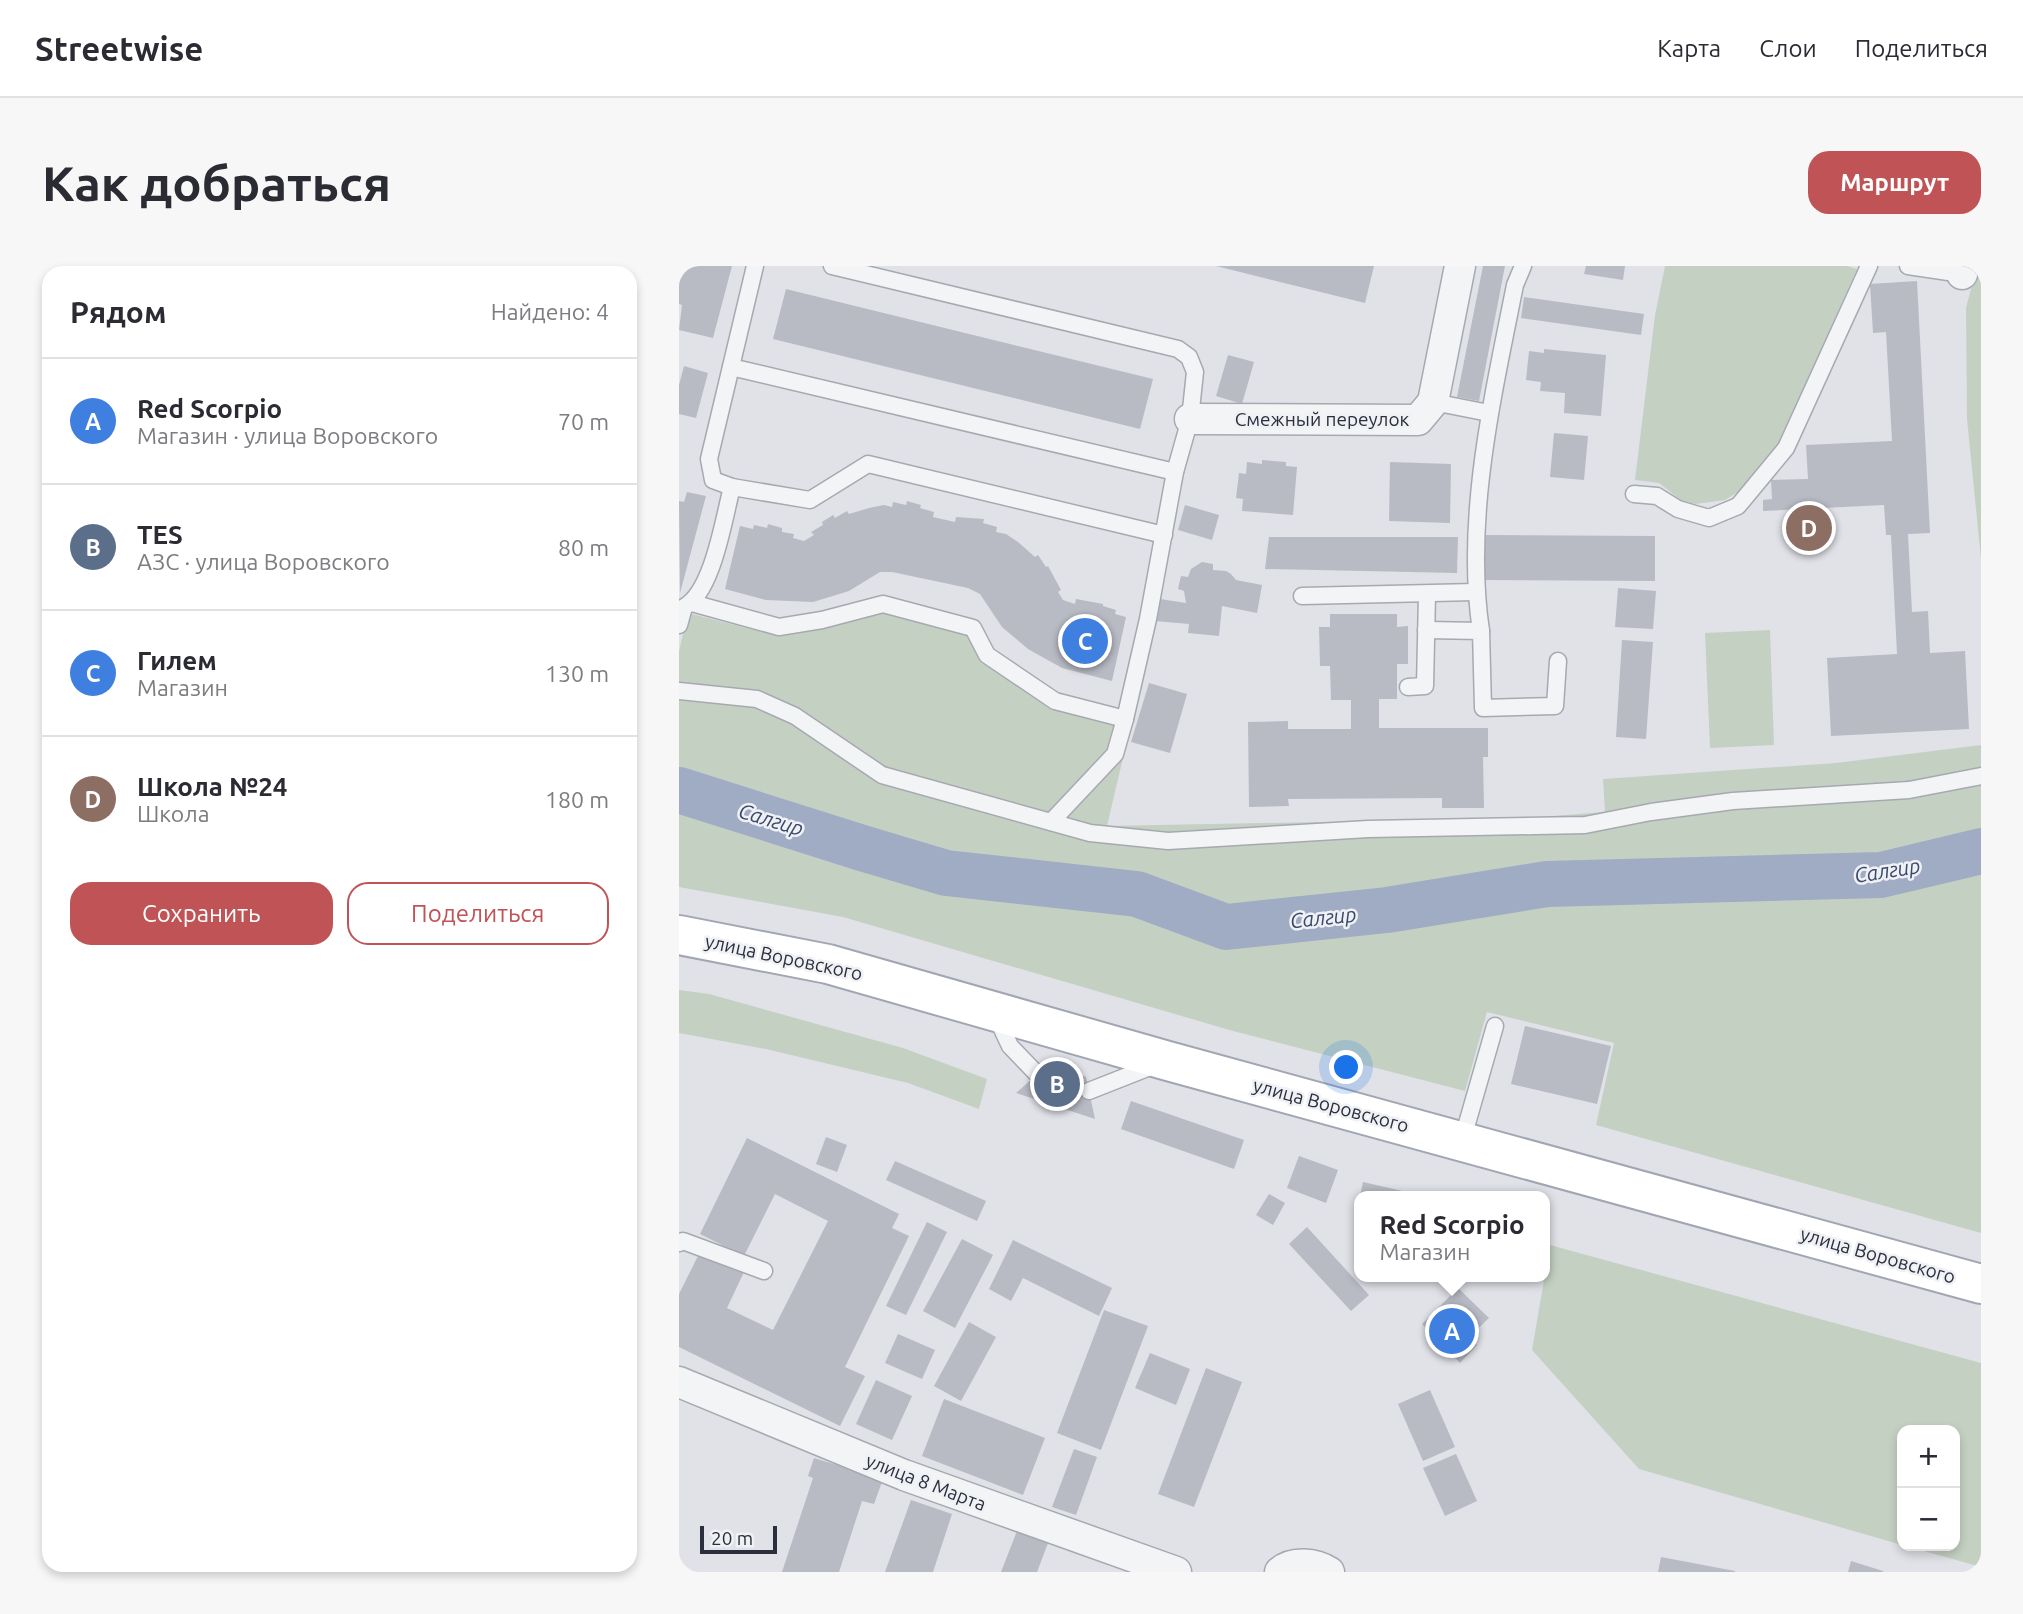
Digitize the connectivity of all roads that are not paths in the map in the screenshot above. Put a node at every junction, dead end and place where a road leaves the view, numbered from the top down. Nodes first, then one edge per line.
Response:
1 (755, 266) edge
2 (832, 266) edge
3 (1460, 266) edge
4 (1523, 266) edge
5 (1869, 266) edge
6 (1908, 266) edge
7 (1963, 270) edge
8 (731, 367) junction
9 (1433, 401) junction
10 (1489, 413) junction
11 (1190, 419) junction
12 (1175, 472) junction
13 (732, 487) junction
14 (1634, 494) dead end
15 (1164, 535) junction
16 (1475, 592) junction
17 (1427, 595) junction
18 (1302, 596) dead end
19 (692, 603) junction
20 (679, 625) edge
21 (1426, 631) junction
22 (1481, 631) junction
23 (1558, 661) dead end
24 (1408, 687) dead end
25 (679, 691) edge
26 (1125, 719) junction
27 (1981, 776) edge
28 (1051, 822) junction
29 (679, 935) edge
30 (993, 1010) junction
31 (1495, 1026) dead end
32 (1168, 1061) junction
33 (1037, 1074) dead end
34 (1089, 1091) dead end
35 (1462, 1141) junction
36 (679, 1243) edge
37 (764, 1271) dead end
38 (1981, 1284) edge
39 (679, 1382) edge
40 (1176, 1572) edge
41 (1280, 1572) edge
42 (1329, 1572) edge

1 - 8 lane
2 - 11 lane
3 - 9 street, Смежный переулок
4 - 10 lane
5 - 14 lane
6 - 7 lane
8 - 12 lane
8 - 13 lane
9 - 10 lane
9 - 11 street, Смежный переулок
10 - 16 lane
11 - 12 lane
12 - 15 lane
13 - 15 lane
13 - 19 lane
15 - 26 lane
16 - 17 lane
16 - 22 lane
17 - 18 lane
17 - 21 lane
19 - 20 lane
19 - 26 lane
21 - 22 lane
21 - 24 lane
22 - 23 lane
25 - 28 lane
26 - 28 lane
27 - 28 lane
29 - 30 main road, улица Воровского
30 - 32 main road, улица Воровского
30 - 33 lane
31 - 35 lane
32 - 34 lane
32 - 35 main road, улица Воровского
35 - 38 main road, улица Воровского
36 - 37 lane
39 - 40 street, улица 8 Марта
41 - 42 street

